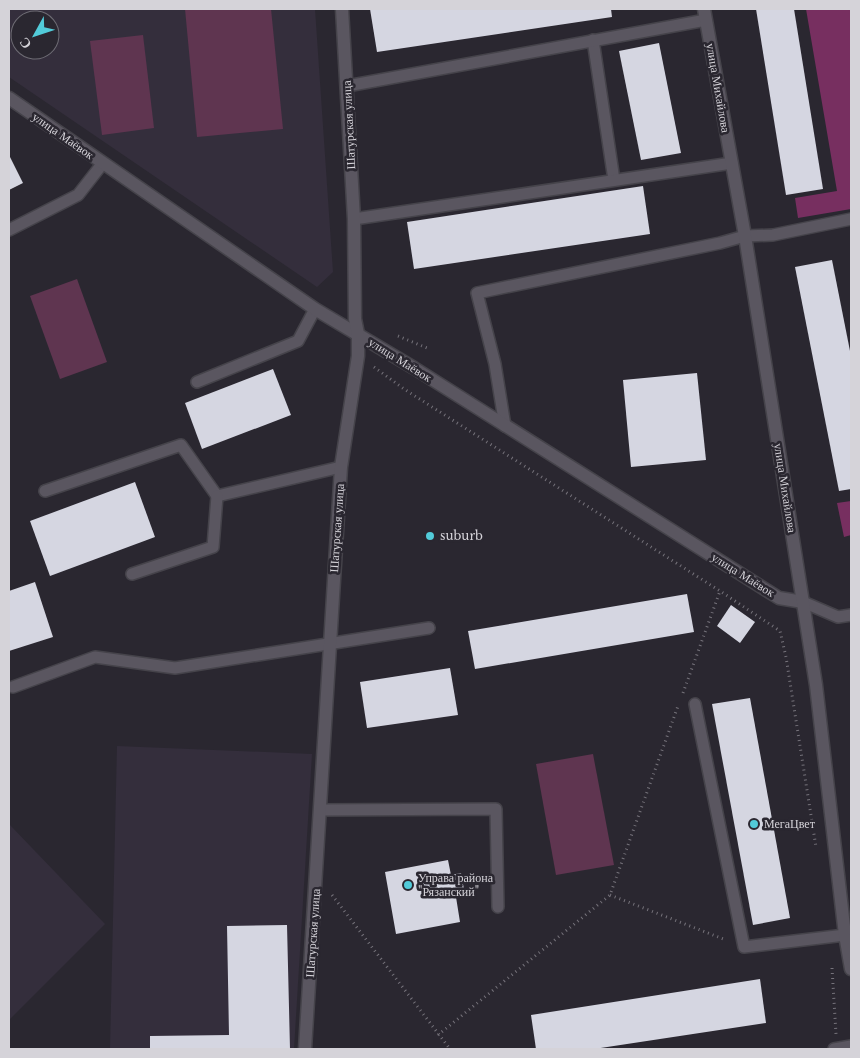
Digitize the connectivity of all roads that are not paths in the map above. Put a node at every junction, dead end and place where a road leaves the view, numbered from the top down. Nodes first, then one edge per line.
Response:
1 (342, 9) edge
2 (705, 15) edge
3 (593, 40) junction
4 (346, 86) junction
5 (9, 98) edge
6 (103, 163) junction
7 (732, 163) junction
8 (614, 180) junction
9 (851, 218) edge
10 (354, 219) junction
11 (9, 230) edge
12 (745, 236) junction
13 (315, 309) junction
14 (358, 334) junction
15 (197, 382) dead end
16 (505, 426) junction
17 (341, 467) junction
18 (45, 492) dead end
19 (217, 496) junction
20 (132, 574) dead end
21 (803, 602) junction
22 (851, 615) edge
23 (429, 628) dead end
24 (330, 645) junction
25 (13, 687) dead end
26 (695, 704) dead end
27 (320, 810) junction
28 (498, 907) dead end
29 (845, 935) junction
30 (851, 969) edge
31 (851, 1046) edge
32 (305, 1049) edge
33 (835, 1049) edge

1 - 4 street, Шатурская улица
2 - 3 lane
2 - 7 street, улица Михайлова
3 - 4 lane
3 - 8 lane
4 - 10 street, Шатурская улица
5 - 6 street, улица Маёвок
6 - 11 lane
6 - 13 street, улица Маёвок
7 - 8 lane
7 - 12 street, улица Михайлова
8 - 10 lane
9 - 12 lane
10 - 14 street, Шатурская улица
12 - 16 lane
12 - 21 street, улица Михайлова
13 - 14 street, улица Маёвок
13 - 15 lane
14 - 16 street, улица Маёвок
14 - 17 street, Шатурская улица
16 - 21 street, улица Маёвок
17 - 19 lane
17 - 24 street, Шатурская улица
18 - 19 lane
19 - 20 lane
21 - 22 lane
21 - 29 street, улица Михайлова
23 - 24 lane
24 - 25 lane
24 - 27 street, Шатурская улица
26 - 29 lane
27 - 28 lane
27 - 32 street, Шатурская улица
29 - 30 street, улица Михайлова
31 - 33 lane

